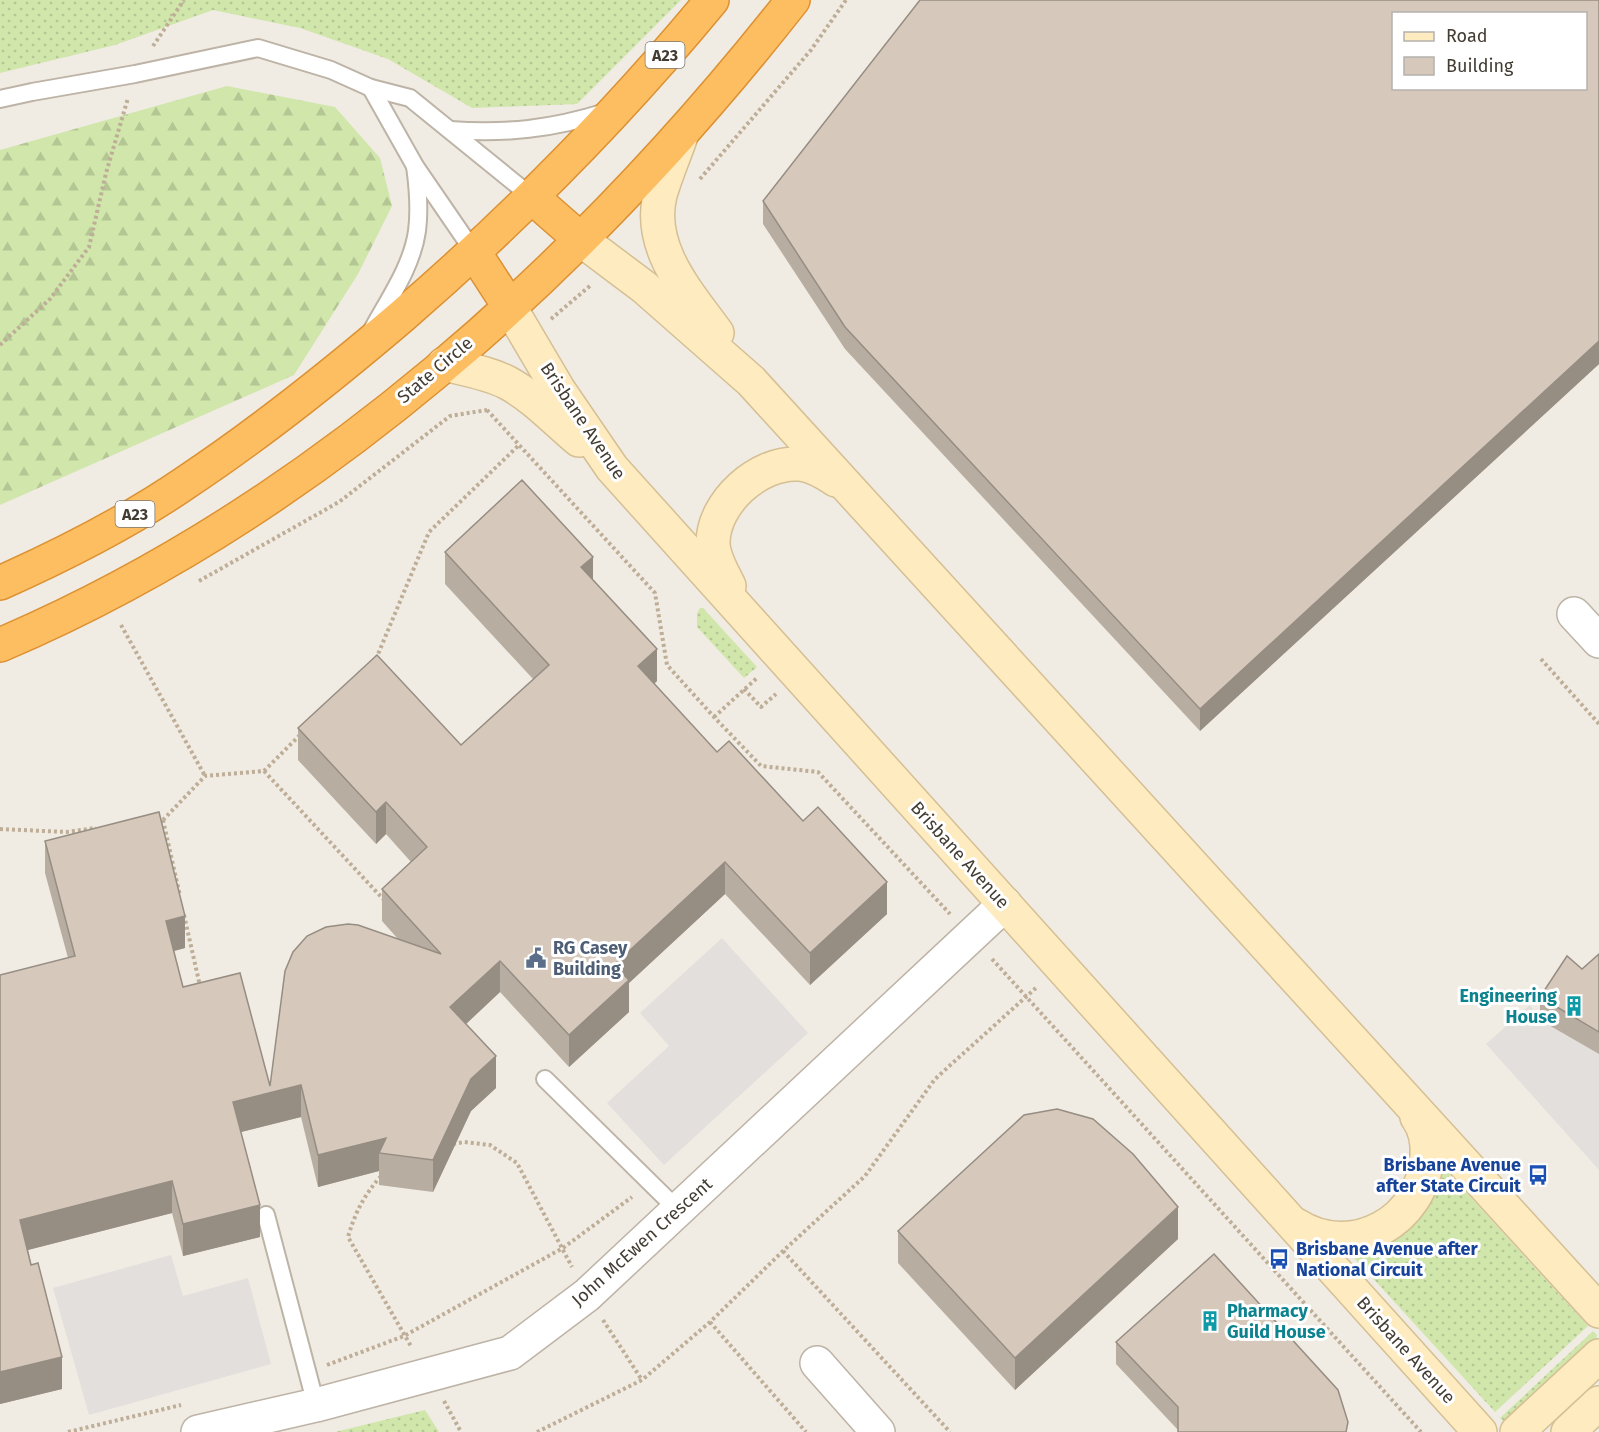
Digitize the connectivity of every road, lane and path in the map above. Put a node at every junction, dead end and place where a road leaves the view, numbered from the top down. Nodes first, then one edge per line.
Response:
1 (184, 0) edge
2 (712, 0) edge
3 (793, 0) edge
4 (846, 0) edge
5 (135, 74) junction
6 (371, 88) junction
7 (0, 99) edge
8 (618, 108) junction
9 (450, 130) junction
10 (682, 133) junction
11 (416, 166) junction
12 (698, 182) dead end
13 (532, 197) junction
14 (580, 239) junction
15 (474, 252) junction
16 (614, 265) junction
17 (509, 306) junction
18 (529, 338) junction
19 (0, 345) edge
20 (361, 351) junction
21 (444, 364) junction
22 (751, 381) junction
23 (487, 410) dead end
24 (519, 445) junction
25 (612, 468) junction
26 (848, 488) junction
27 (0, 583) edge
28 (742, 612) junction
29 (1574, 614) dead end
30 (121, 625) dead end
31 (1599, 641) edge
32 (0, 645) edge
33 (1541, 659) dead end
34 (375, 661) edge
35 (762, 673) dead end
36 (744, 689) junction
37 (779, 690) dead end
38 (714, 717) junction
39 (1599, 724) edge
40 (304, 731) edge
41 (264, 771) junction
42 (205, 776) junction
43 (163, 820) junction
44 (153, 822) edge
45 (99, 828) edge
46 (0, 829) edge
47 (181, 900) edge
48 (385, 902) edge
49 (1005, 904) junction
50 (184, 911) edge
51 (954, 918) dead end
52 (988, 955) dead end
53 (1043, 982) dead end
54 (201, 991) edge
55 (1026, 997) junction
56 (545, 1079) dead end
57 (1406, 1101) junction
58 (443, 1146) edge
59 (388, 1168) edge
60 (628, 1200) dead end
61 (679, 1210) junction
62 (266, 1215) dead end
63 (1293, 1223) junction
64 (562, 1248) junction
65 (783, 1251) junction
66 (587, 1295) junction
67 (1599, 1311) edge
68 (710, 1322) junction
69 (404, 1336) junction
70 (1599, 1356) edge
71 (344, 1360) dead end
72 (817, 1363) dead end
73 (428, 1374) junction
74 (642, 1380) junction
75 (1599, 1403) edge
76 (316, 1405) junction
77 (190, 1418) edge
78 (540, 1431) edge
79 (68, 1432) edge
80 (461, 1432) edge
81 (806, 1432) edge
82 (878, 1432) edge
83 (950, 1432) edge
84 (1421, 1432) edge
85 (1480, 1432) edge
86 (1517, 1432) edge
87 (1568, 1432) edge

1 - 5 path
2 - 8 highway, A23
3 - 10 highway, State Circle
4 - 12 path
5 - 6 lane
5 - 7 lane
5 - 19 path
6 - 9 lane
6 - 11 lane
8 - 9 lane
8 - 13 highway, A23
9 - 13 lane
10 - 14 highway, State Circle
10 - 22 main road
11 - 15 lane
11 - 20 lane
13 - 14 highway
13 - 15 highway, A23
14 - 16 main road
14 - 17 highway, State Circle
15 - 17 highway, Brisbane Avenue
15 - 20 highway, A23
16 - 18 path
16 - 22 main road
17 - 18 main road, Brisbane Avenue
17 - 21 highway, State Circle
18 - 25 main road, Brisbane Avenue
20 - 27 highway, A23
21 - 25 main road
21 - 32 highway, State Circle
22 - 26 main road
23 - 24 path
24 - 34 path
24 - 38 path
25 - 28 main road, Brisbane Avenue
26 - 28 main road
26 - 57 main road
28 - 49 main road, Brisbane Avenue
29 - 31 street
30 - 42 path
33 - 39 path
35 - 36 path
36 - 37 path
36 - 38 path
38 - 51 path
40 - 41 path
41 - 42 path
41 - 48 path
42 - 43 path
43 - 44 path
43 - 47 path
45 - 46 path
49 - 61 street, John McEwen Crescent
49 - 63 main road, Brisbane Avenue
50 - 54 path
52 - 55 path
53 - 55 path
55 - 65 path
55 - 84 path
56 - 61 lane
57 - 63 main road
57 - 67 main road
58 - 64 path
59 - 69 path
60 - 64 path
61 - 66 street, John McEwen Crescent
62 - 76 lane
63 - 85 main road, Brisbane Avenue
64 - 66 path
64 - 69 path
65 - 68 path
65 - 83 path
66 - 73 street, John McEwen Crescent
66 - 74 path
68 - 74 path
68 - 81 path
69 - 71 path
69 - 73 path
70 - 86 main road
72 - 82 street
73 - 76 street, John McEwen Crescent
73 - 80 path
74 - 78 path
75 - 87 main road
76 - 77 street, John McEwen Crescent
77 - 79 path

